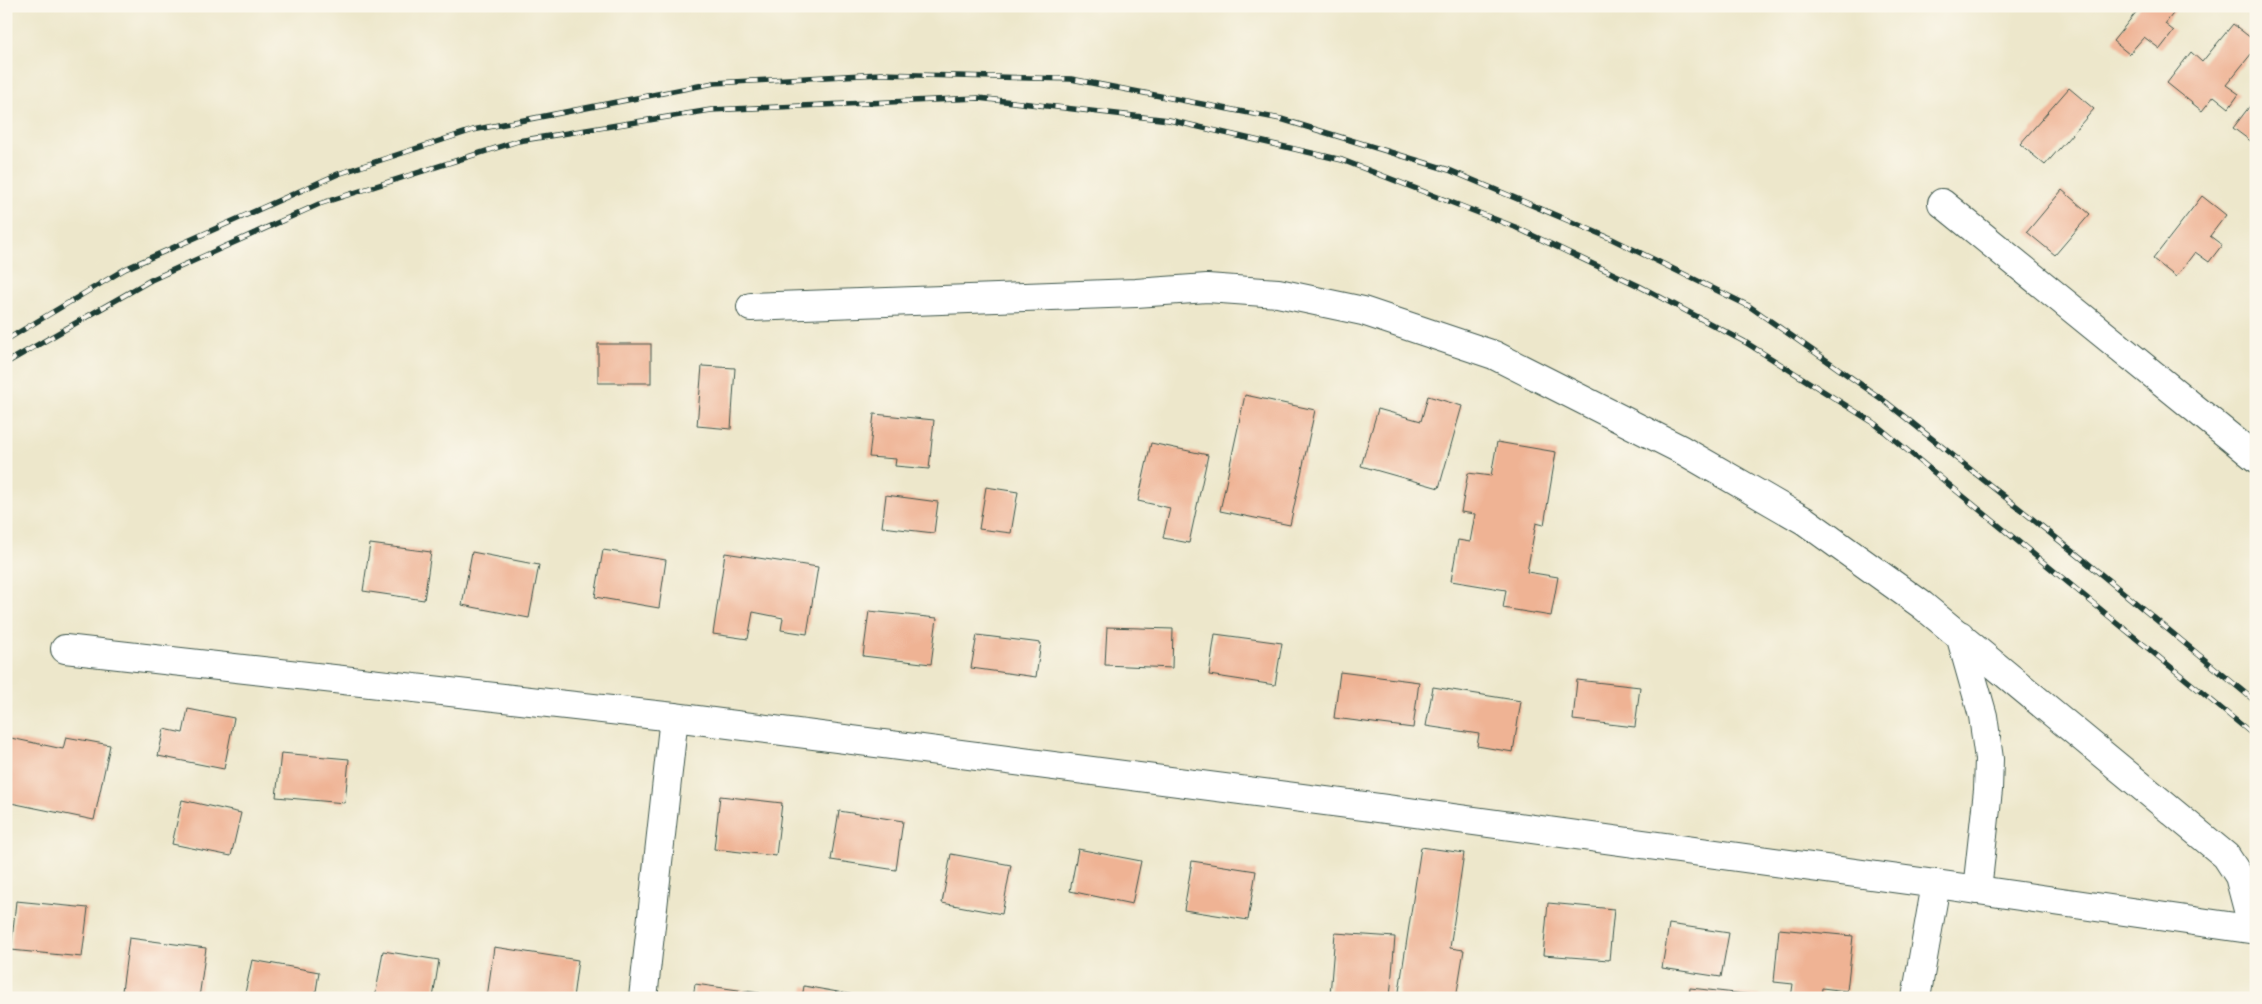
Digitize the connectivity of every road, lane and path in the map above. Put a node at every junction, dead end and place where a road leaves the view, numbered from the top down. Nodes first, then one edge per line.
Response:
1 (1942, 203) dead end
2 (751, 307) dead end
3 (2256, 458) edge
4 (1960, 635) junction
5 (65, 649) dead end
6 (674, 717) junction
7 (1936, 884) junction
8 (1977, 890) junction
9 (2255, 929) edge
10 (643, 998) edge
11 (1916, 998) edge

1 - 3 street
2 - 4 street
4 - 8 street
4 - 9 street
5 - 6 street
6 - 7 street
6 - 10 street
7 - 8 street
7 - 11 street
8 - 9 street

